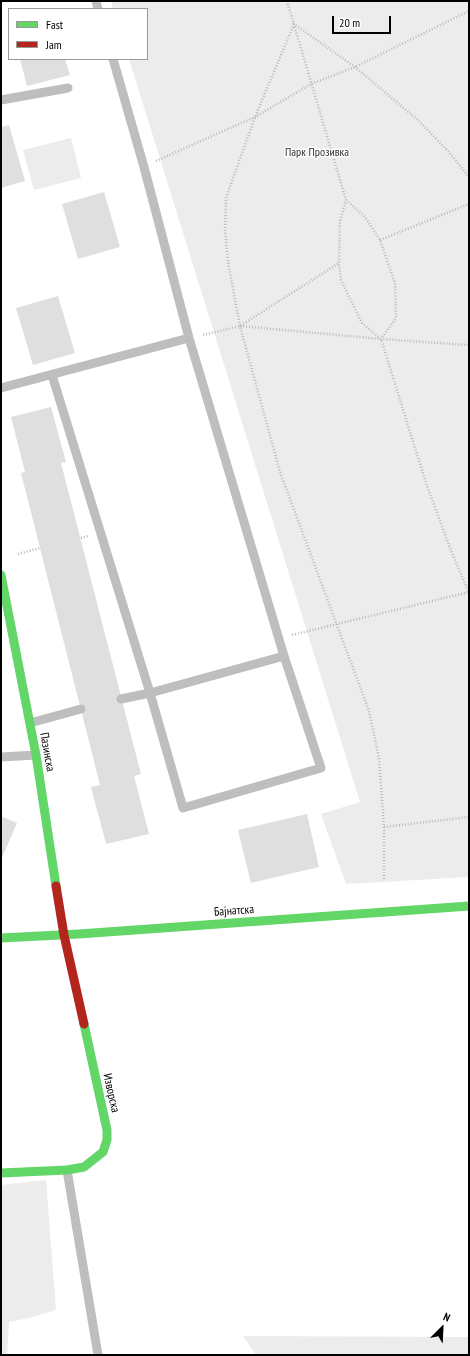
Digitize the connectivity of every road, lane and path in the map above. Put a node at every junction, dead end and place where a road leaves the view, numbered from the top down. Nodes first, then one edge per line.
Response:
1 (287, 1) edge
2 (469, 11) edge
3 (294, 24) junction
4 (113, 60) edge
5 (356, 67) junction
6 (311, 84) junction
7 (68, 88) dead end
8 (1, 100) edge
9 (255, 117) junction
10 (144, 167) junction
11 (469, 177) edge
12 (346, 200) junction
13 (469, 204) edge
14 (380, 240) junction
15 (339, 263) junction
16 (240, 326) junction
17 (189, 338) junction
18 (382, 340) junction
19 (469, 345) edge
20 (52, 375) junction
21 (1, 388) edge
22 (40, 548) dead end
23 (18, 554) dead end
24 (1, 575) edge
25 (469, 592) edge
26 (336, 623) junction
27 (278, 638) junction
28 (284, 656) junction
29 (150, 694) junction
30 (121, 698) dead end
31 (81, 709) dead end
32 (30, 724) junction
33 (36, 755) junction
34 (1, 757) edge
35 (469, 817) edge
36 (384, 827) junction
37 (384, 879) dead end
38 (469, 906) edge
39 (64, 935) junction
40 (1, 938) edge
41 (67, 1170) junction
42 (1, 1173) edge
43 (98, 1355) edge

1 - 3 path
2 - 5 path
3 - 5 path
3 - 6 path
3 - 9 path
4 - 10 lane
5 - 6 path
5 - 11 path
6 - 9 path
6 - 12 path
7 - 8 lane
9 - 10 path
9 - 16 path
10 - 17 lane
12 - 14 path
12 - 15 path
13 - 14 path
14 - 18 path
15 - 16 path
15 - 18 path
16 - 17 path
16 - 18 path
16 - 26 path
17 - 20 lane
17 - 27 lane
18 - 19 path
18 - 25 path
20 - 21 lane
20 - 29 lane
22 - 23 path
24 - 32 street, Пазинска
25 - 26 path
26 - 27 path
26 - 36 path
27 - 28 lane
28 - 29 lane
28 - 29 lane
29 - 30 lane
31 - 32 lane
32 - 33 street, Пазинска
33 - 34 lane
33 - 39 street, Пазинска
35 - 36 path
36 - 37 path
38 - 39 street, Бајнатска
39 - 40 street, Бајнатска
39 - 41 street, Изворска
41 - 42 street, Изворска
41 - 43 lane

